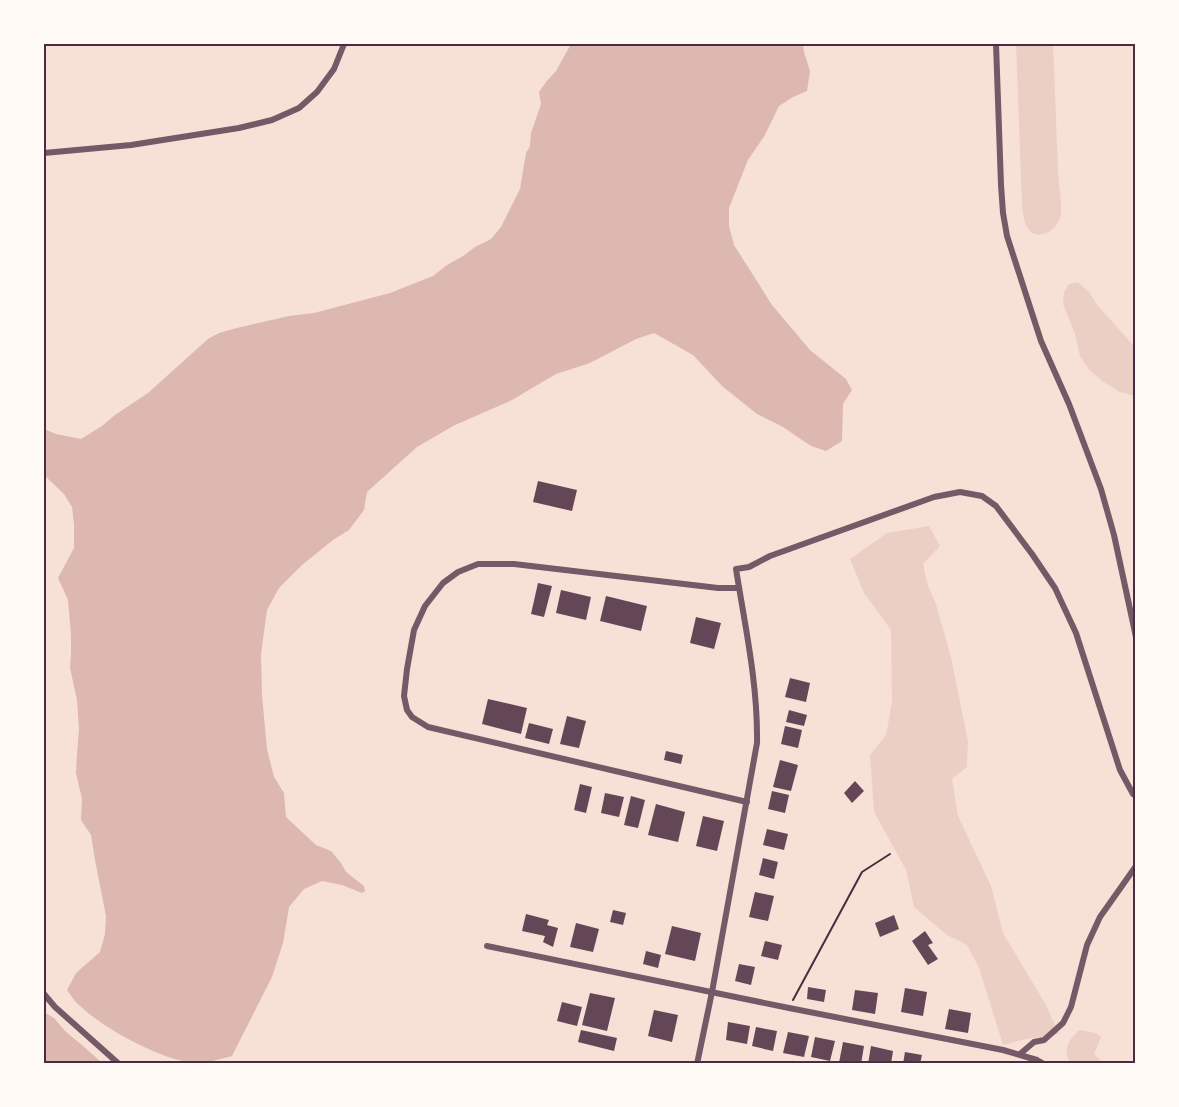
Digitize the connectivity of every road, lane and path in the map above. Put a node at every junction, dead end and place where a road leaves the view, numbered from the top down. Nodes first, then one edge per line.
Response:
1 (344, 44) edge
2 (996, 44) edge
3 (44, 153) edge
4 (739, 588) junction
5 (1136, 637) edge
6 (1136, 796) edge
7 (747, 802) junction
8 (890, 854) dead end
9 (1136, 866) edge
10 (487, 946) dead end
11 (712, 992) junction
12 (44, 994) edge
13 (789, 1008) junction
14 (1020, 1054) junction
15 (119, 1064) edge
16 (697, 1064) edge
17 (1044, 1064) edge

1 - 3 street
2 - 5 street
4 - 6 street
4 - 7 street
4 - 7 street
7 - 11 street
8 - 13 path
9 - 14 street
10 - 11 street
11 - 13 street
11 - 16 street
12 - 15 street
13 - 14 street
14 - 17 street

